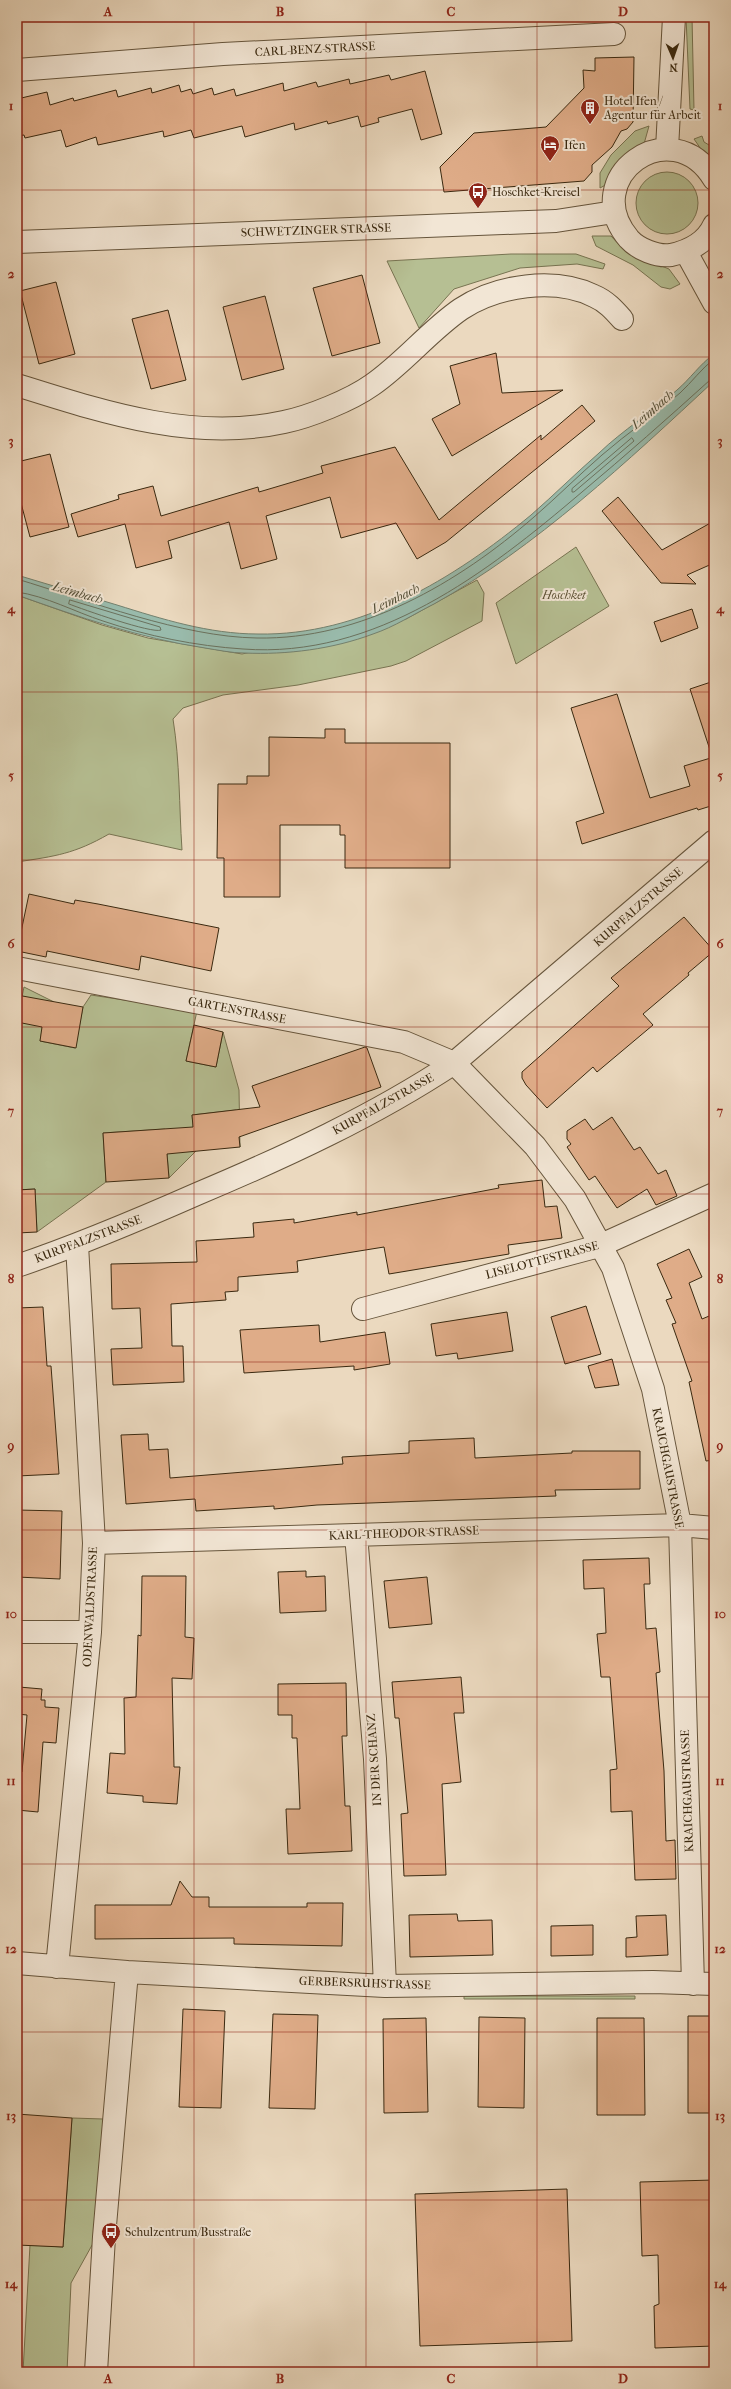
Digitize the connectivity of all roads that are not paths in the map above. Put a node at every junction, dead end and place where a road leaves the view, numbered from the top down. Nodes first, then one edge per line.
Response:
1 (674, 17) edge
2 (614, 34) dead end
3 (17, 70) edge
4 (667, 149) junction
5 (714, 180) edge
6 (614, 212) junction
7 (714, 225) edge
8 (17, 242) edge
9 (686, 252) junction
10 (714, 303) edge
11 (622, 319) dead end
12 (17, 386) edge
13 (714, 841) edge
14 (17, 968) edge
15 (454, 1063) junction
16 (714, 1194) edge
17 (77, 1246) junction
18 (599, 1246) junction
19 (17, 1266) edge
20 (363, 1309) dead end
21 (680, 1524) junction
22 (714, 1528) edge
23 (356, 1535) junction
24 (94, 1543) junction
25 (17, 1632) edge
26 (90, 1632) junction
27 (17, 1963) edge
28 (57, 1967) junction
29 (127, 1972) junction
30 (703, 1984) edge
31 (385, 1986) junction
32 (96, 2372) edge

1 - 4 street
2 - 3 street, CARL-BENZ-STRASSE
4 - 5 street
4 - 6 street
6 - 8 street, SCHWETZINGER STRASSE
6 - 9 street
7 - 9 street
9 - 10 street
11 - 12 street
13 - 15 street, KURPFALZSTRASSE
14 - 15 street, GARTENSTRASSE
15 - 17 street, KURPFALZSTRASSE
15 - 18 street, KRAICHGAUSTRASSE
16 - 18 street, LISELOTTESTRASSE
17 - 19 street, KURPFALZSTRASSE
17 - 24 street, ODENWALDSTRASSE
18 - 20 street, LISELOTTESTRASSE
18 - 21 street, KRAICHGAUSTRASSE
21 - 22 street, KARL-THEODOR-STRASSE
21 - 23 street, KARL-THEODOR-STRASSE
21 - 30 street, KRAICHGAUSTRASSE
23 - 24 street, KARL-THEODOR-STRASSE
23 - 31 street, IN DER SCHANZ
24 - 26 street, ODENWALDSTRASSE
25 - 26 street
26 - 28 street, ODENWALDSTRASSE
27 - 28 street, GERBERSRUHSTRASSE
28 - 29 street, GERBERSRUHSTRASSE
29 - 31 street, GERBERSRUHSTRASSE
29 - 32 street
30 - 31 street, GERBERSRUHSTRASSE

